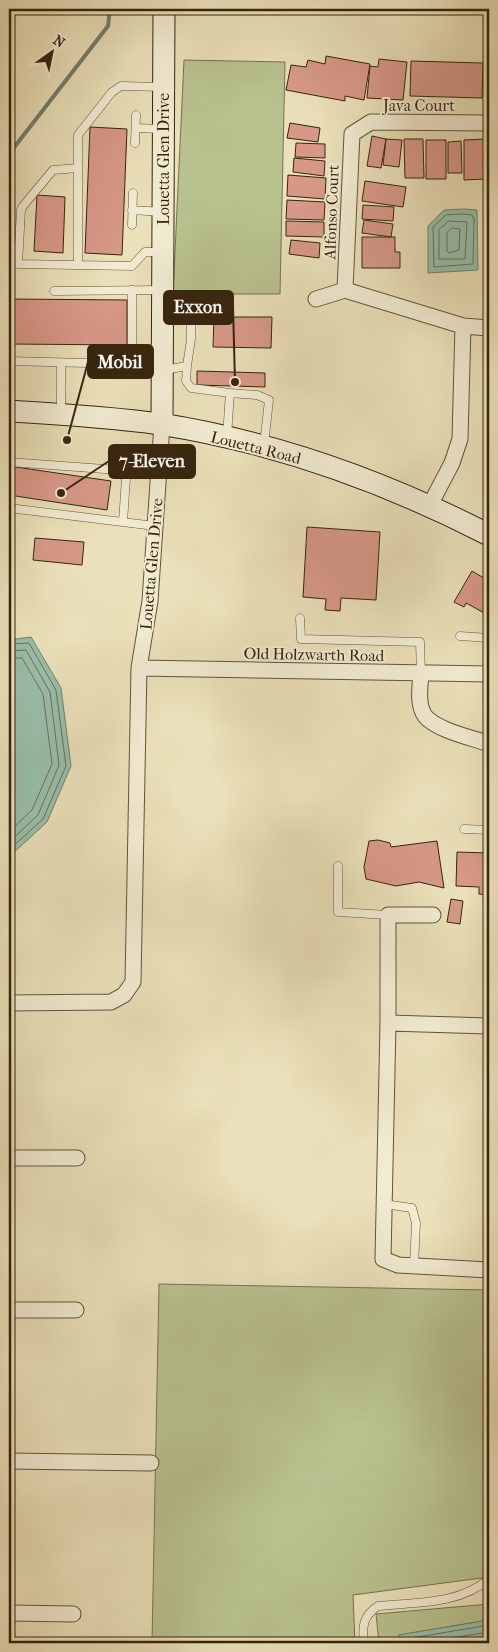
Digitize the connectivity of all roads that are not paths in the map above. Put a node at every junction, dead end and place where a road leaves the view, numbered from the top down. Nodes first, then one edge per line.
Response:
1 (164, 9) edge
2 (164, 87) junction
3 (136, 115) dead end
4 (489, 123) edge
5 (136, 128) junction
6 (164, 129) junction
7 (352, 134) joint
8 (135, 143) dead end
9 (78, 168) junction
10 (133, 193) dead end
11 (132, 210) junction
12 (163, 212) junction
13 (132, 225) dead end
14 (163, 252) junction
15 (78, 265) junction
16 (132, 290) junction
17 (162, 290) junction
18 (345, 290) junction
19 (54, 291) dead end
20 (316, 299) dead end
21 (162, 316) junction
22 (463, 326) junction
23 (489, 328) edge
24 (162, 348) junction
25 (132, 353) junction
26 (9, 361) edge
27 (61, 362) junction
28 (187, 366) junction
29 (162, 370) junction
30 (230, 393) junction
31 (9, 412) edge
32 (61, 414) junction
33 (162, 424) junction
34 (226, 438) junction
35 (264, 447) junction
36 (9, 462) edge
37 (430, 505) junction
38 (9, 508) edge
39 (123, 522) junction
40 (156, 526) junction
41 (489, 535) edge
42 (300, 618) dead end
43 (460, 636) dead end
44 (489, 638) edge
45 (139, 668) junction
46 (421, 674) junction
47 (489, 674) edge
48 (489, 744) edge
49 (464, 829) dead end
50 (489, 830) edge
51 (338, 866) dead end
52 (388, 915) junction
53 (433, 915) dead end
54 (9, 1003) edge
55 (388, 1023) junction
56 (489, 1026) edge
57 (9, 1158) edge
58 (77, 1158) dead end
59 (384, 1204) junction
60 (414, 1266) junction
61 (489, 1270) edge
62 (9, 1310) edge
63 (76, 1310) dead end
64 (9, 1462) edge
65 (151, 1463) dead end
66 (489, 1579) edge
67 (9, 1613) edge
68 (73, 1614) dead end
69 (364, 1643) edge

1 - 2 main road, Louetta Glen Drive
2 - 6 main road, Louetta Glen Drive
2 - 9 lane
3 - 5 lane
4 - 7 street, Java Court
5 - 6 lane
5 - 8 lane
6 - 12 main road, Louetta Glen Drive
7 - 18 street, Alfonso Court
9 - 15 lane
9 - 15 lane
10 - 11 lane
11 - 12 lane
11 - 13 lane
12 - 14 main road, Louetta Glen Drive
14 - 15 lane
14 - 17 main road, Louetta Glen Drive
16 - 17 lane
16 - 19 lane
16 - 25 lane
17 - 21 main road, Louetta Glen Drive
18 - 20 street
18 - 22 street
21 - 24 main road, Louetta Glen Drive
21 - 28 lane
22 - 23 street
22 - 37 street
24 - 25 lane
24 - 29 main road, Louetta Glen Drive
25 - 27 lane
26 - 27 lane
27 - 32 lane
28 - 29 lane
28 - 30 lane
29 - 33 main road, Louetta Glen Drive
30 - 34 lane
30 - 35 lane
31 - 32 main road, Louetta Road
32 - 33 main road, Louetta Road
33 - 34 main road, Louetta Road
33 - 40 street, Louetta Glen Drive
34 - 35 main road, Louetta Road
35 - 37 main road, Louetta Road
36 - 39 lane
37 - 41 main road, Louetta Road
38 - 39 lane
39 - 40 lane
40 - 45 street, Louetta Glen Drive
42 - 46 lane
43 - 44 lane
45 - 46 street, Old Holzwarth Road
45 - 54 street, Louetta Glen Drive
46 - 47 street, Old Holzwarth Road
46 - 48 street
49 - 50 lane
51 - 52 lane
52 - 53 street
52 - 55 street
55 - 56 street
55 - 59 street
57 - 58 street
59 - 60 lane
59 - 60 street
60 - 61 street
62 - 63 street
64 - 65 street
66 - 69 lane
67 - 68 street

